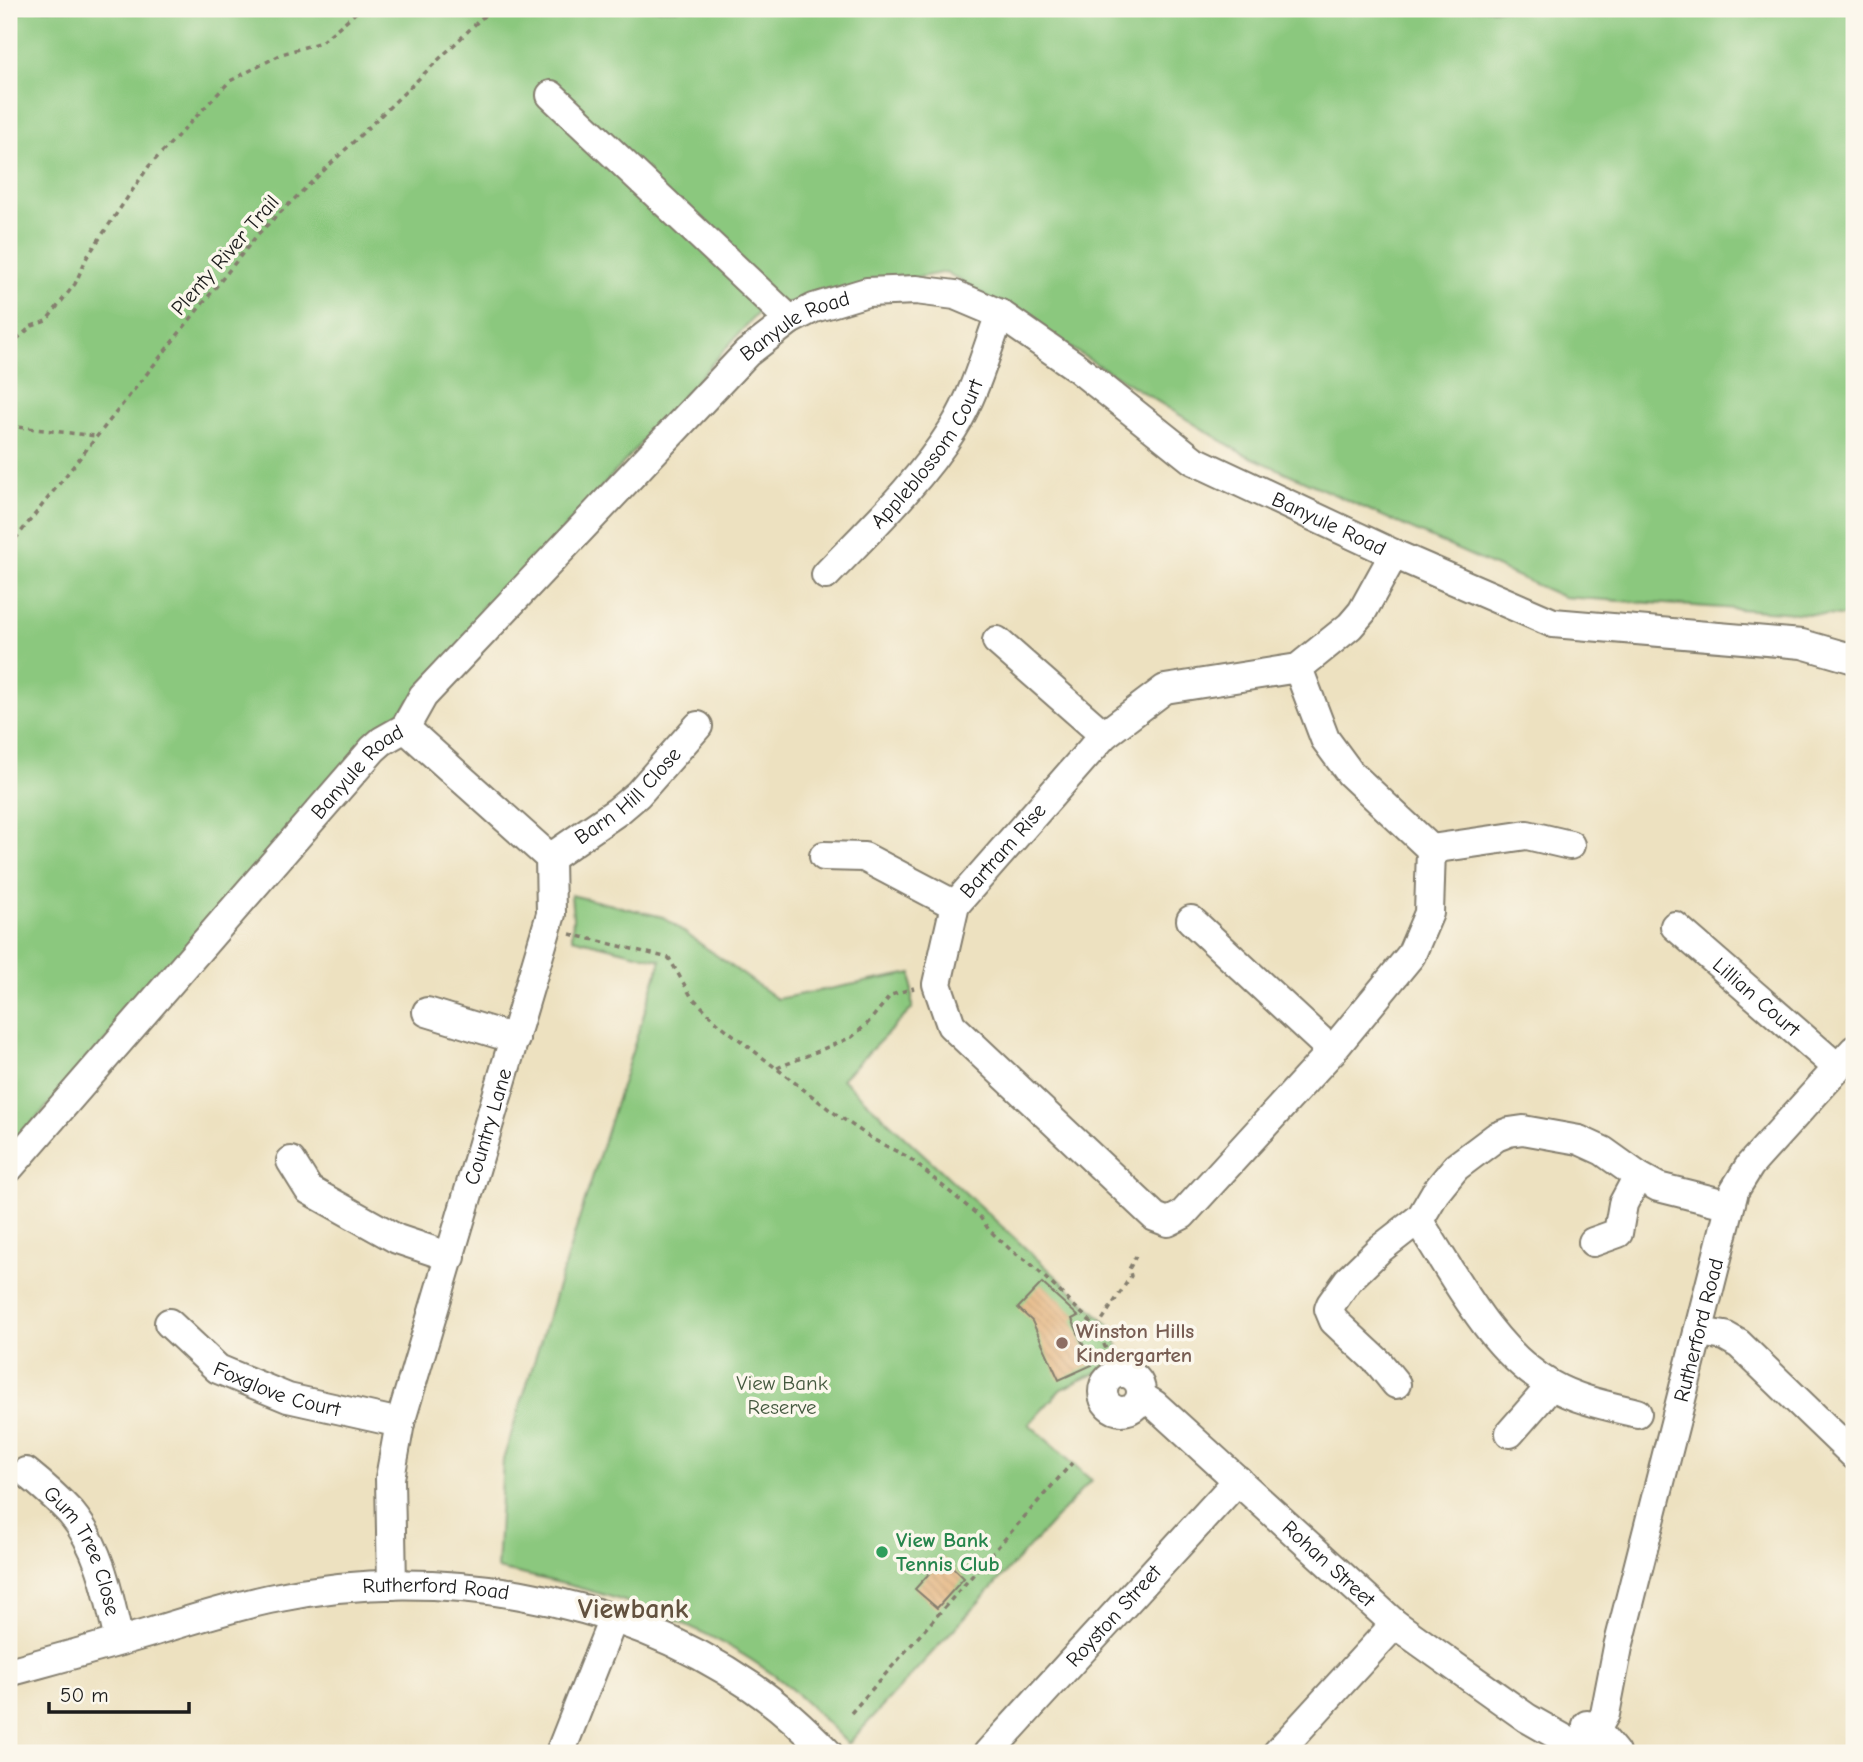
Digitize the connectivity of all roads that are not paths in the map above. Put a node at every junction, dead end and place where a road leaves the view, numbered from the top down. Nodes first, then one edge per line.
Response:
1 (551, 95) dead end
2 (1000, 314) junction
3 (790, 320) junction
4 (1394, 554) junction
5 (826, 576) dead end
6 (998, 641) dead end
7 (1854, 659) edge
8 (1297, 668) junction
9 (698, 726) dead end
10 (405, 728) junction
11 (1104, 734) junction
12 (1570, 845) dead end
13 (1431, 849) junction
14 (824, 856) dead end
15 (550, 858) junction
16 (955, 905) junction
17 (1191, 920) dead end
18 (1675, 926) dead end
19 (427, 1012) dead end
20 (515, 1039) junction
21 (1332, 1051) junction
22 (1846, 1059) edge
23 (291, 1161) dead end
24 (9, 1167) edge
25 (1638, 1176) junction
26 (1730, 1205) junction
27 (1418, 1220) junction
28 (1593, 1242) dead end
29 (451, 1258) junction
30 (169, 1323) dead end
31 (1698, 1332) junction
32 (1111, 1376) road end
33 (1396, 1384) dead end
34 (1551, 1386) junction
35 (1637, 1413) dead end
36 (400, 1423) junction
37 (1510, 1433) dead end
38 (1854, 1455) edge
39 (26, 1472) dead end
40 (1238, 1480) junction
41 (392, 1585) junction
42 (613, 1619) junction
43 (1395, 1624) junction
44 (119, 1641) junction
45 (9, 1672) edge
46 (1578, 1744) edge
47 (560, 1753) edge
48 (828, 1753) edge
49 (988, 1753) edge
50 (1277, 1753) edge
51 (1615, 1753) edge

1 - 3 street
2 - 3 street, Banyule Road
2 - 4 street, Banyule Road
2 - 5 street, Appleblossom Court
3 - 10 street, Banyule Road
4 - 7 street, Banyule Road
4 - 8 street, Bartram Rise
6 - 11 street
8 - 11 street, Bartram Rise
8 - 13 street
9 - 15 street, Barn Hill Close
10 - 15 street
10 - 24 street, Banyule Road
11 - 16 street, Bartram Rise
12 - 13 street
13 - 21 street
14 - 16 street
15 - 20 street, Country Lane
16 - 21 street, Bartram Rise
17 - 21 street
18 - 22 street, Lillian Court
19 - 20 street
20 - 29 street, Country Lane
22 - 26 street, Rutherford Road
23 - 29 street
25 - 26 street
25 - 27 street
25 - 28 street
26 - 31 street, Rutherford Road
27 - 33 street
27 - 34 street
29 - 36 street, Country Lane
30 - 36 street, Foxglove Court
31 - 38 street
31 - 46 street, Rutherford Road
32 - 40 street, Rohan Street
34 - 35 street
34 - 37 street
36 - 41 street, Country Lane
39 - 44 street, Gum Tree Close
40 - 43 street, Rohan Street
40 - 49 street, Royston Street
41 - 42 street, Rutherford Road
41 - 44 street, Rutherford Road
42 - 47 street
42 - 48 street, Rutherford Road
43 - 46 street, Rohan Street
43 - 50 street
44 - 45 street, Rutherford Road
46 - 51 street, Rohan Street

